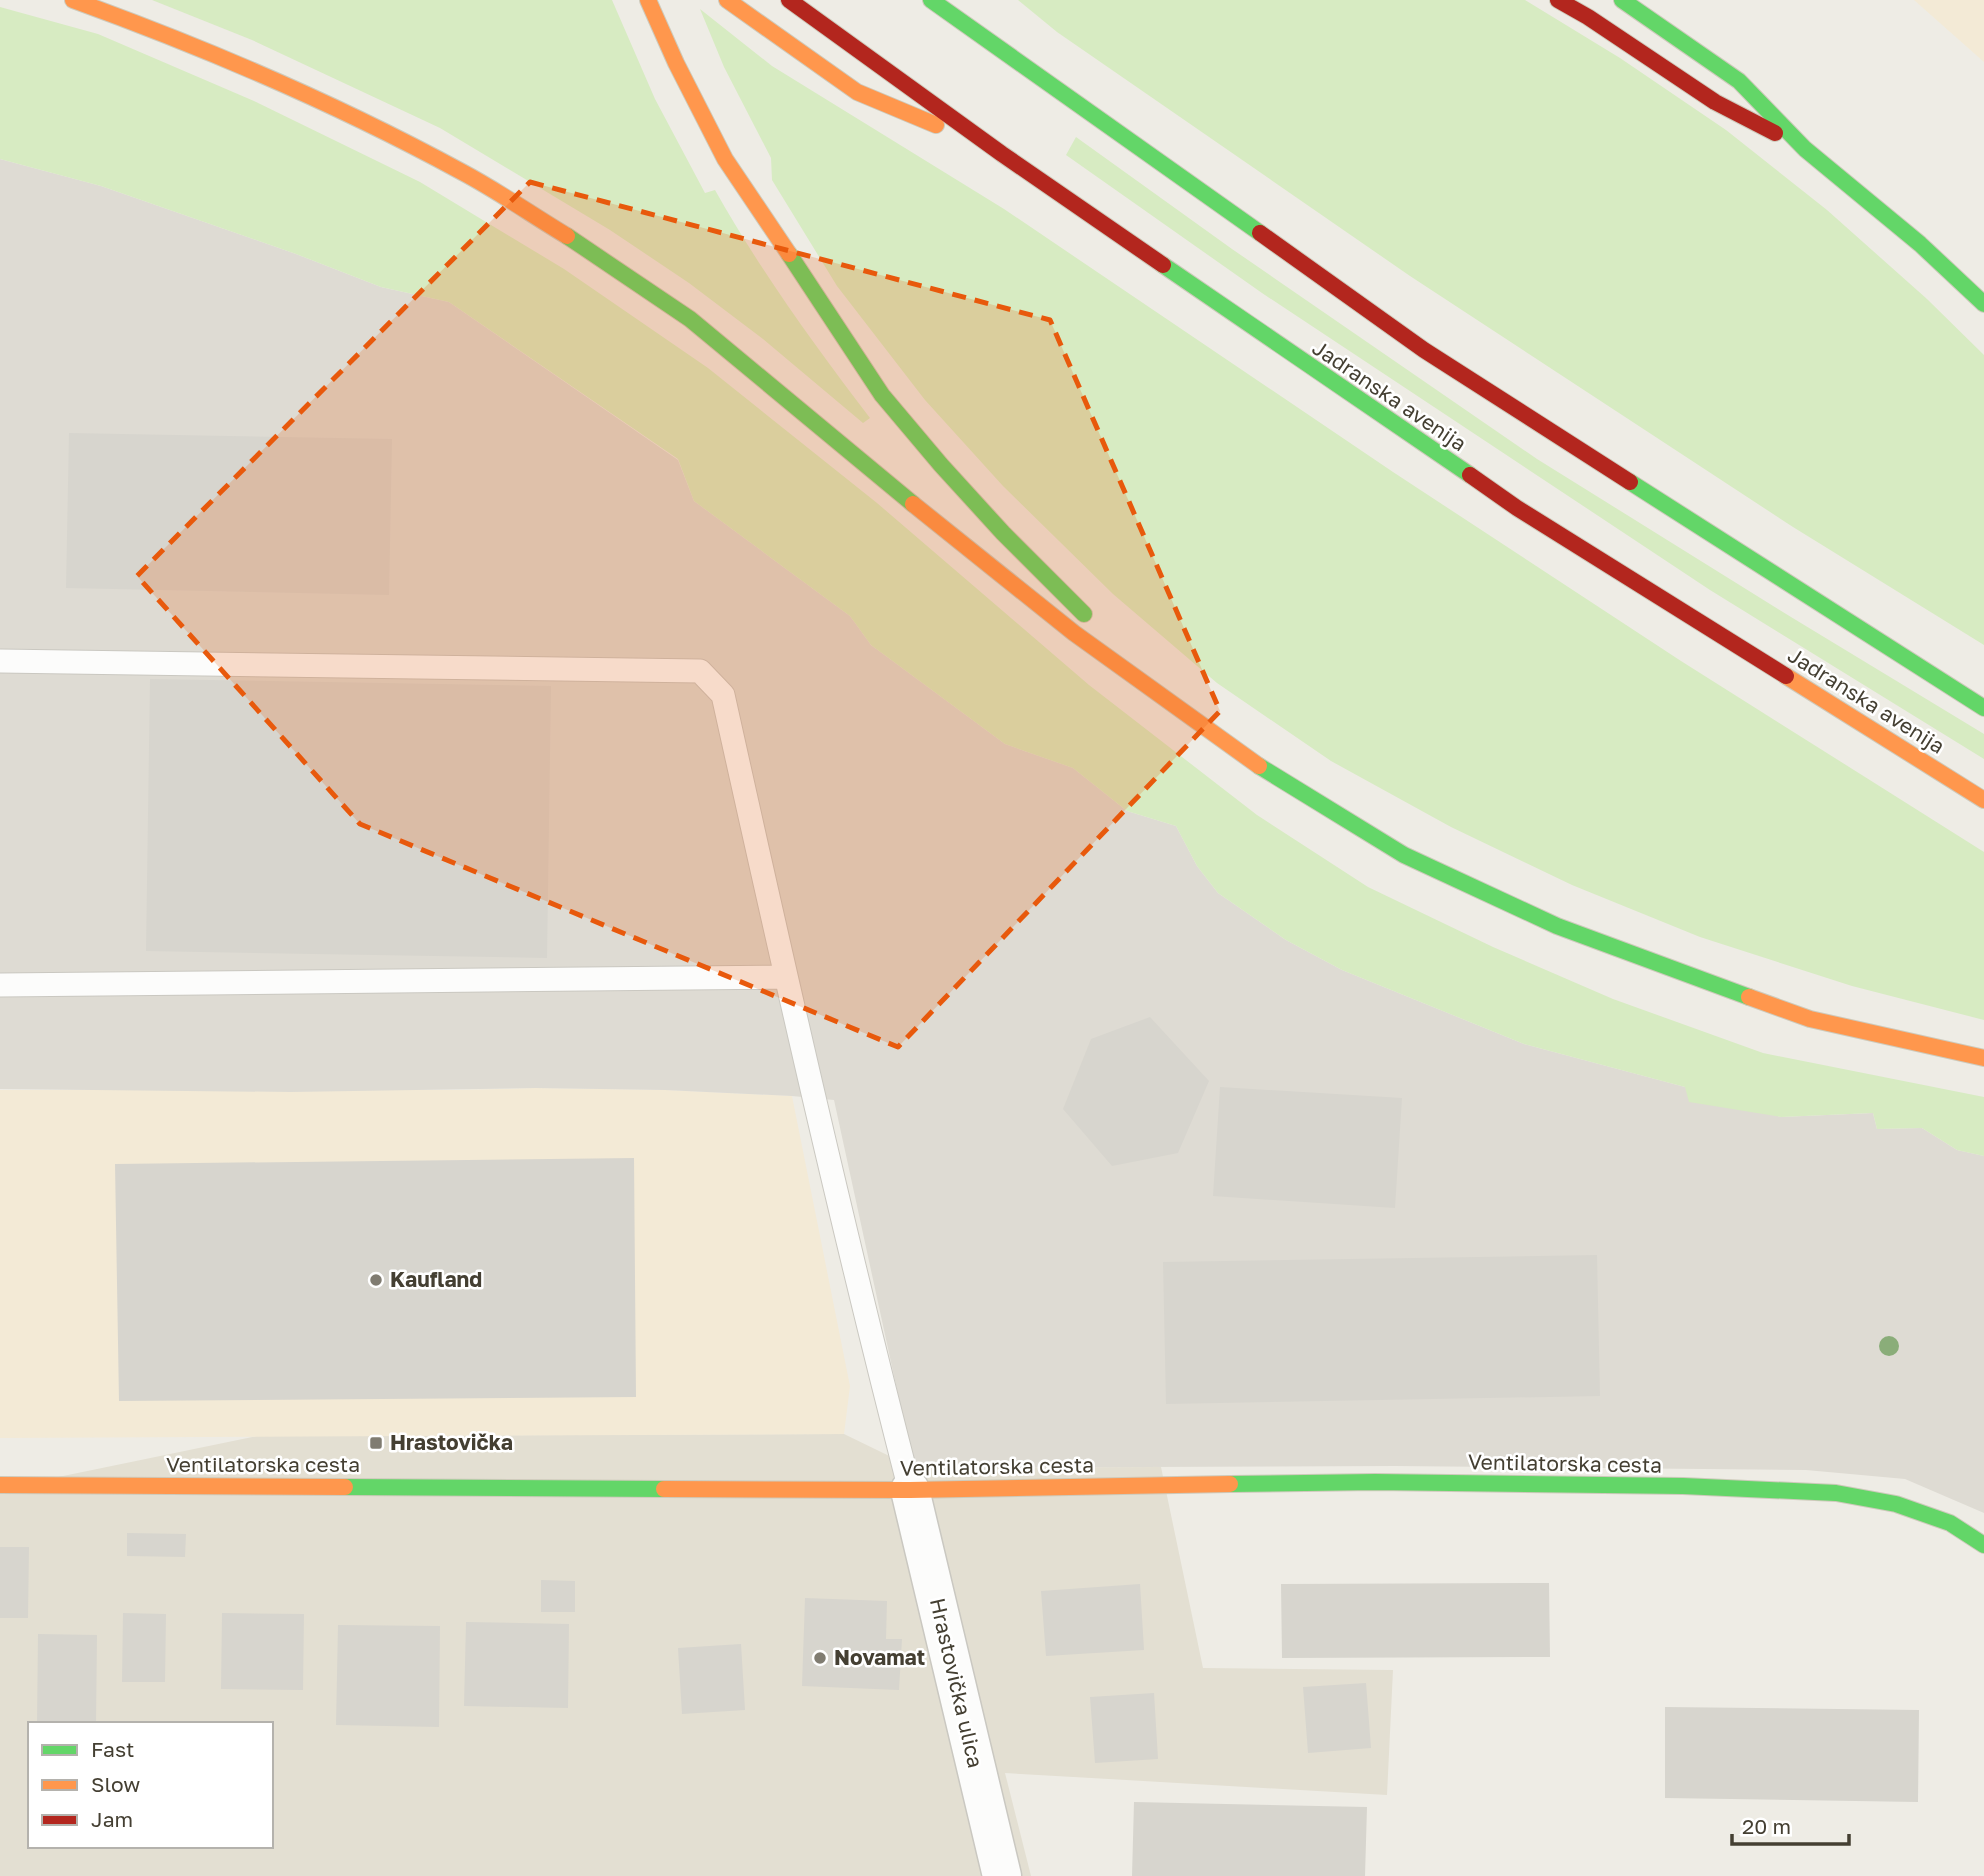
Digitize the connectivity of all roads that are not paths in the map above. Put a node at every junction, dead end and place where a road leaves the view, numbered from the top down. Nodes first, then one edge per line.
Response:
1 (73, 0) edge
2 (648, 0) edge
3 (727, 0) edge
4 (789, 0) edge
5 (931, 0) edge
6 (1558, 0) edge
7 (1622, 0) edge
8 (996, 28) dead end
9 (1032, 71) junction
10 (1805, 149) junction
11 (1002, 154) junction
12 (1984, 304) edge
13 (1094, 624) dead end
14 (1113, 641) dead end
15 (0, 661) edge
16 (1984, 708) edge
17 (1271, 774) junction
18 (1984, 800) edge
19 (786, 977) junction
20 (0, 985) edge
21 (1984, 1058) edge
22 (0, 1485) edge
23 (910, 1490) junction
24 (1984, 1545) edge
25 (1002, 1876) edge

1 - 17 main road
2 - 13 main road
3 - 11 main road
4 - 11 main road, Jadranska avenija
5 - 9 main road
6 - 10 main road
7 - 10 main road
8 - 9 main road
9 - 16 main road
10 - 12 main road
11 - 18 main road, Jadranska avenija
14 - 17 main road
15 - 19 lane
17 - 21 main road
19 - 20 lane
19 - 23 lane
22 - 23 main road, Ventilatorska cesta
23 - 24 main road, Ventilatorska cesta
23 - 25 street, Hrastovička ulica

